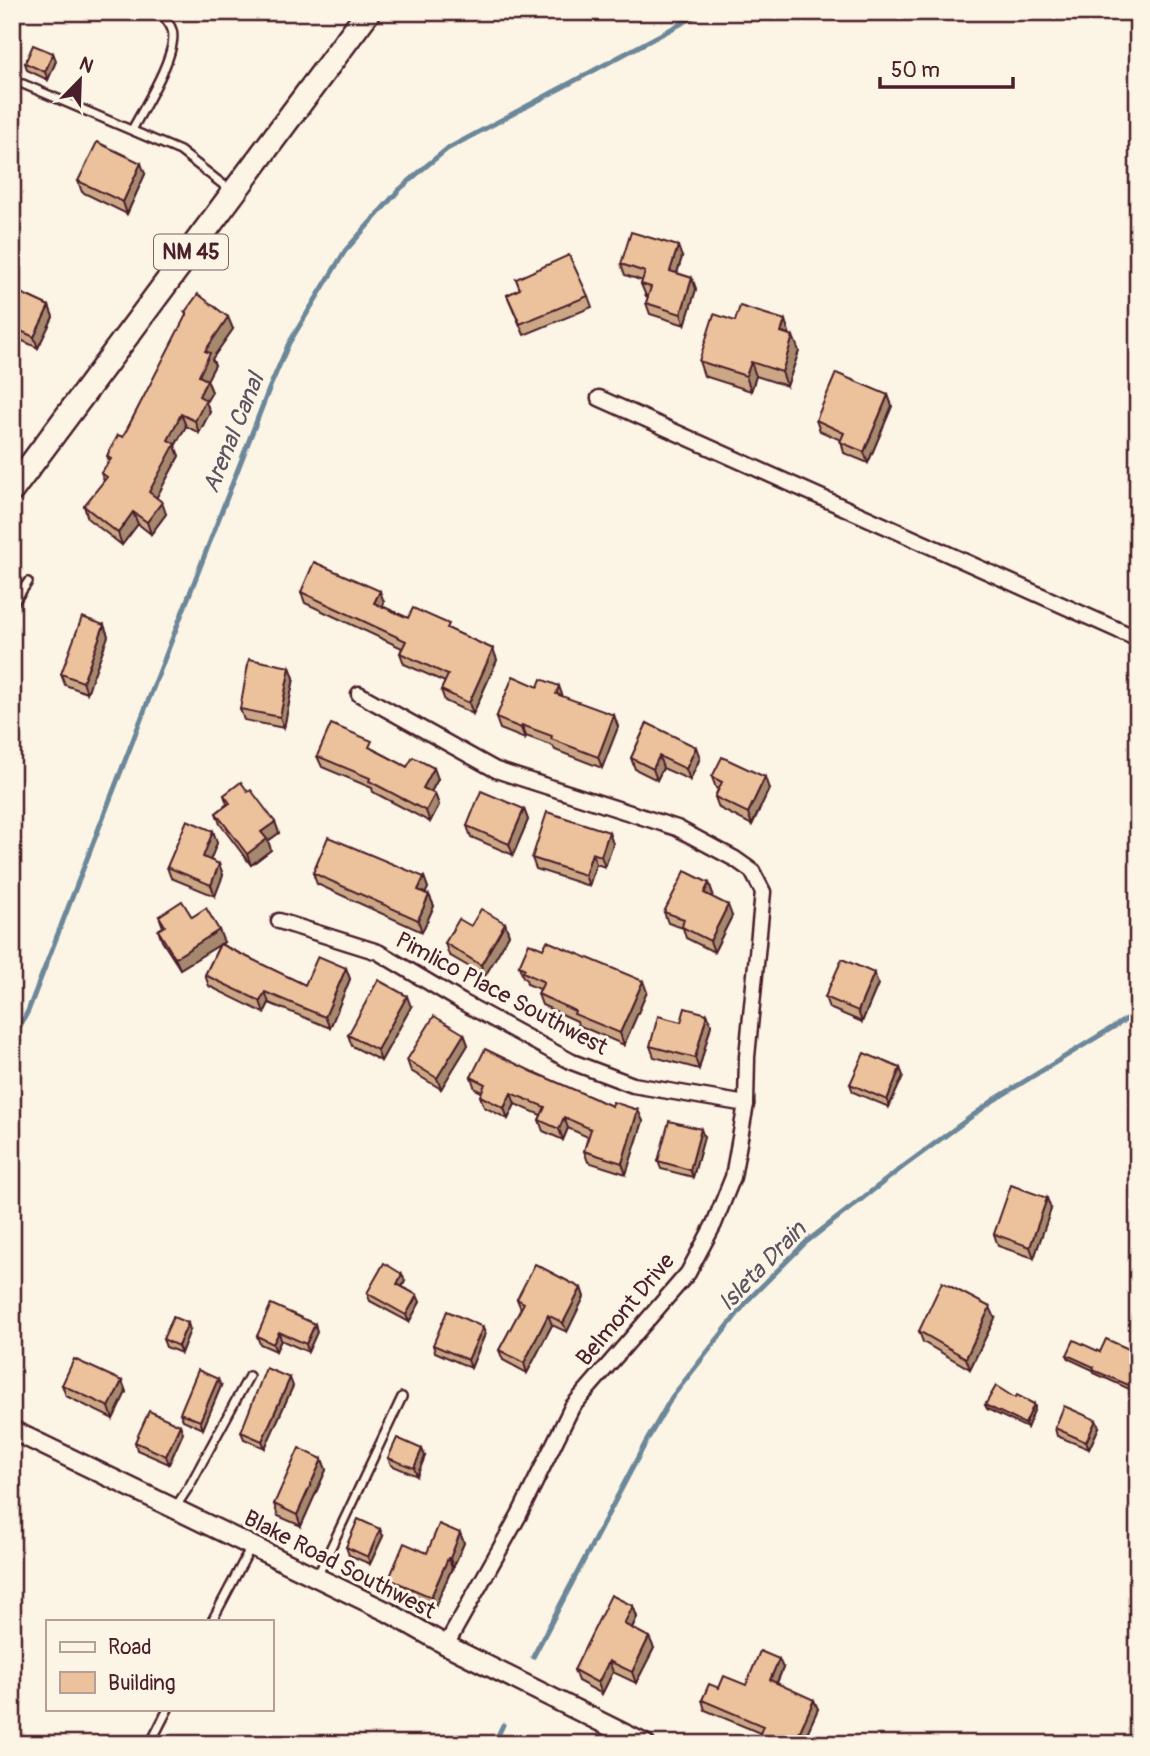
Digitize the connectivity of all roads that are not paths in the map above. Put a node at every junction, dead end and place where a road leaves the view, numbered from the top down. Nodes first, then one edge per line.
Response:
1 (159, 12) edge
2 (368, 12) edge
3 (23, 84) dead end
4 (132, 130) junction
5 (234, 194) junction
6 (599, 398) dead end
7 (12, 490) edge
8 (28, 582) dead end
9 (12, 605) edge
10 (1138, 639) edge
11 (359, 694) dead end
12 (279, 921) dead end
13 (746, 1104) junction
14 (249, 1376) dead end
15 (402, 1397) dead end
16 (12, 1430) edge
17 (174, 1509) junction
18 (251, 1546) junction
19 (316, 1578) junction
20 (213, 1620) edge
21 (446, 1645) junction
22 (167, 1710) edge
23 (150, 1744) edge
24 (645, 1744) edge

1 - 4 lane
2 - 5 main road, NM 45
3 - 4 lane
4 - 5 lane
5 - 7 main road, NM 45
6 - 10 street
8 - 9 lane
11 - 13 street, Belmont Drive
12 - 13 street, Pimlico Place Southwest
13 - 21 street, Belmont Drive
14 - 17 lane
15 - 19 lane
16 - 17 street, Blake Road Southwest
17 - 18 street, Blake Road Southwest
18 - 19 street, Blake Road Southwest
18 - 20 lane
19 - 21 street, Blake Road Southwest
21 - 24 street, Blake Road Southwest
22 - 23 lane

